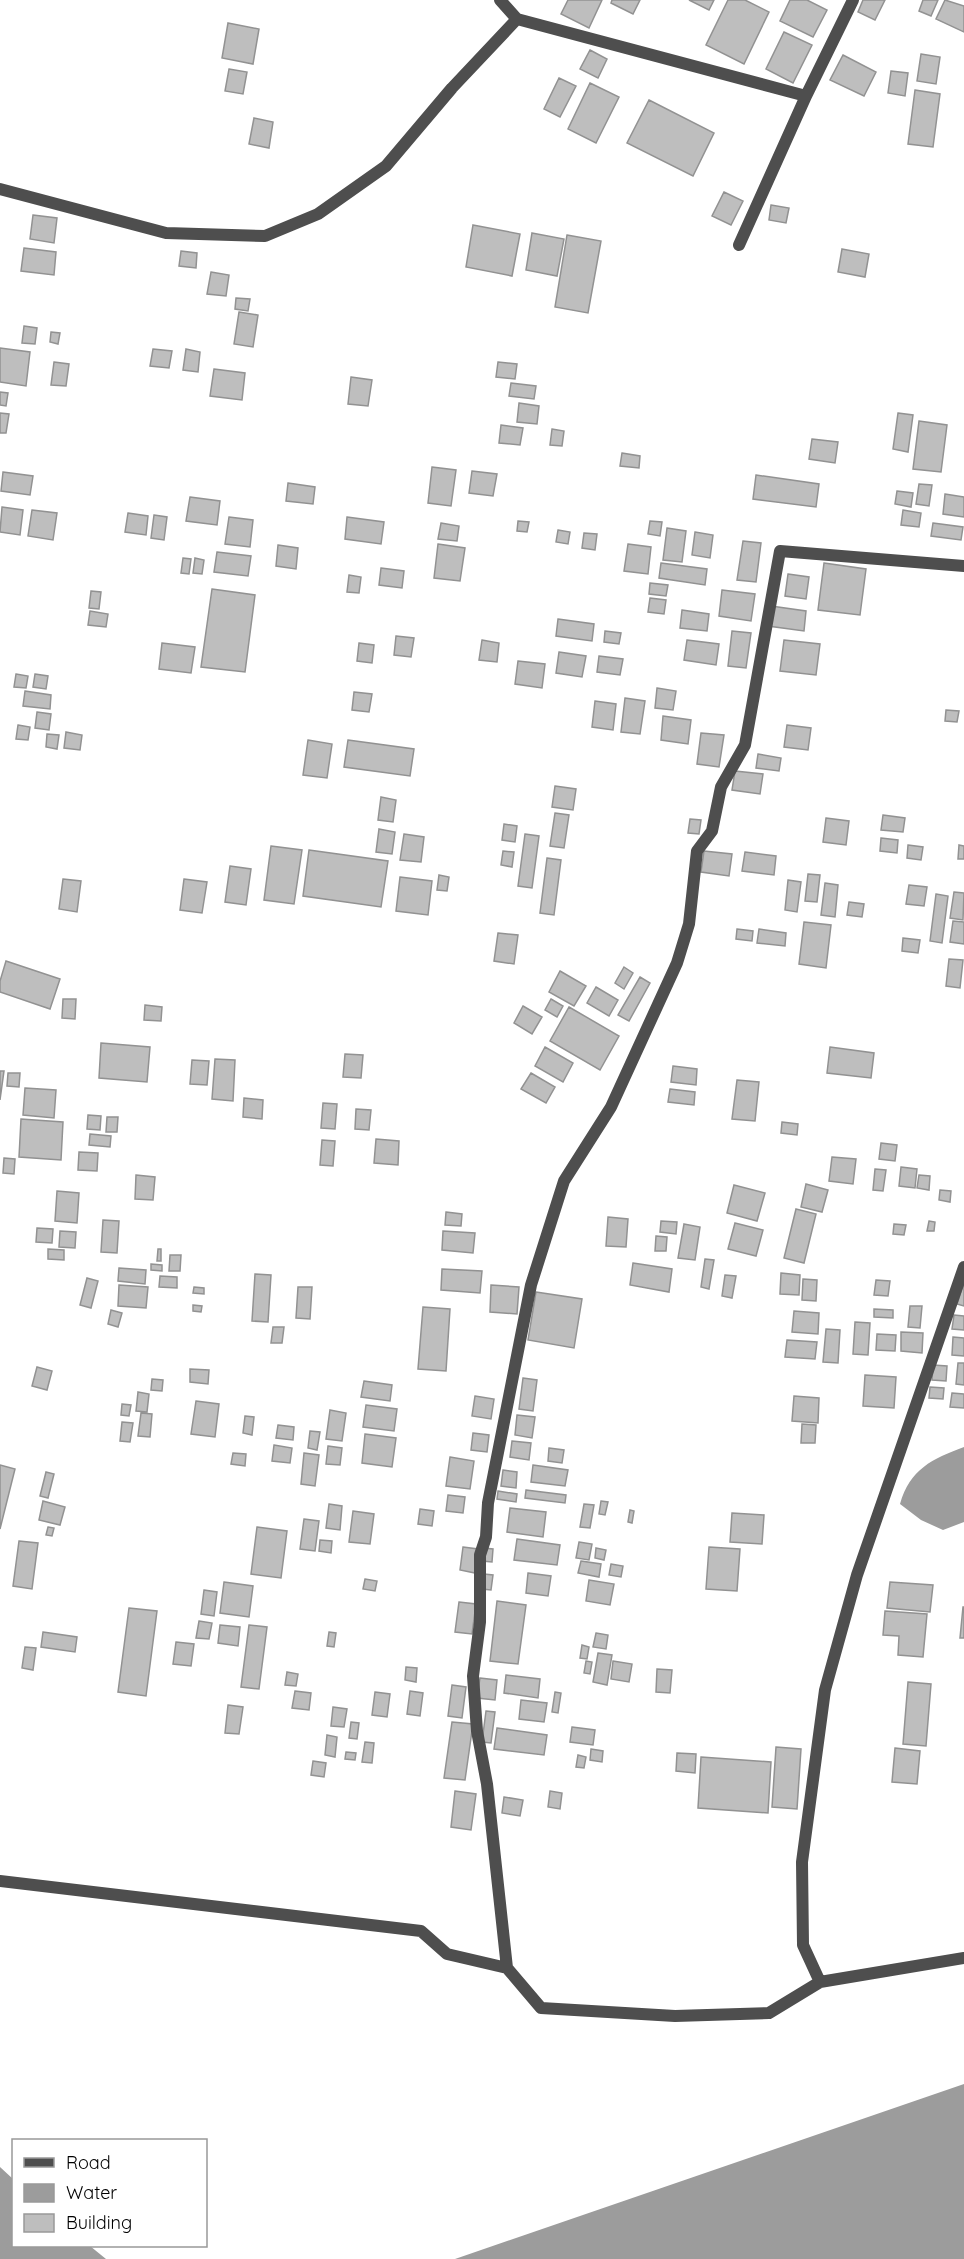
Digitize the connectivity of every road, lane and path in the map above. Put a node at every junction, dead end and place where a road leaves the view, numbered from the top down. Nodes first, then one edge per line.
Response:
1 (500, 0) edge
2 (854, 0) edge
3 (517, 19) junction
4 (806, 96) junction
5 (0, 189) edge
6 (739, 245) dead end
7 (964, 566) edge
8 (964, 1268) edge
9 (0, 1881) edge
10 (964, 1958) edge
11 (507, 1968) junction
12 (820, 1982) junction

1 - 3 street
2 - 4 street
3 - 4 street
3 - 5 street
4 - 6 street
7 - 11 street
8 - 12 street
9 - 11 street
10 - 12 street
11 - 12 street

